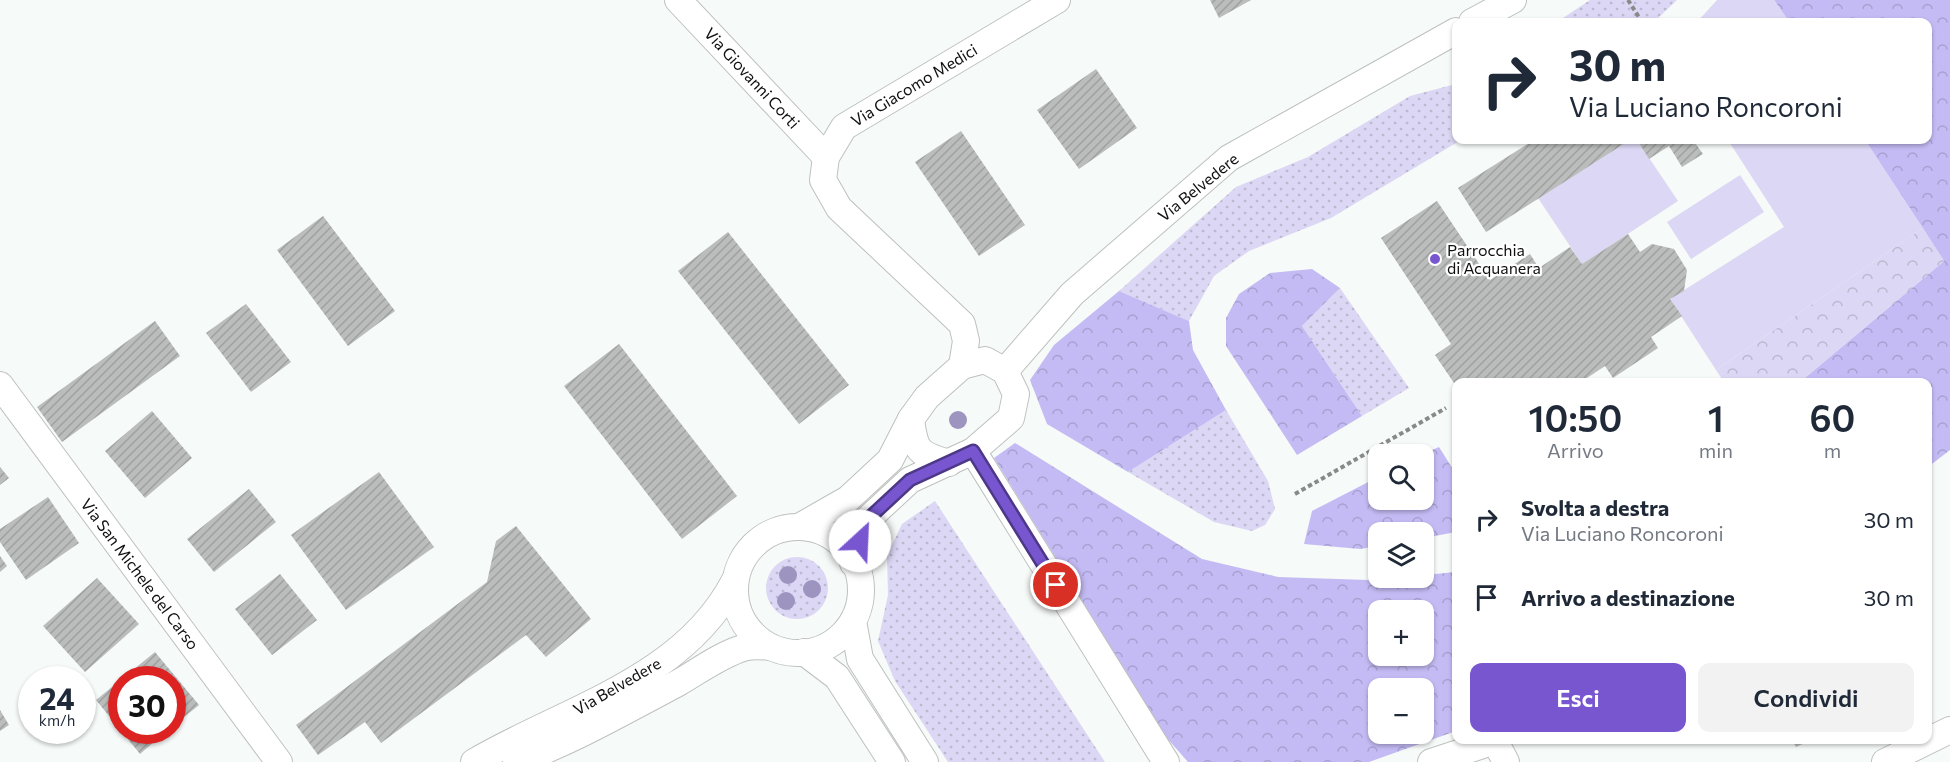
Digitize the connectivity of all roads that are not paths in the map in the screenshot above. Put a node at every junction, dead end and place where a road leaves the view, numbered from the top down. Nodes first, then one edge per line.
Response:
1 (678, 0) edge
2 (1057, 0) edge
3 (1513, 0) edge
4 (1479, 18) edge
5 (1452, 33) edge
6 (826, 157) junction
7 (962, 366) junction
8 (1005, 371) junction
9 (0, 385) edge
10 (911, 419) junction
11 (973, 451) junction
12 (949, 463) junction
13 (799, 527) junction
14 (853, 563) junction
15 (735, 580) junction
16 (853, 621) junction
17 (770, 647) junction
18 (804, 652) junction
19 (1950, 730) edge
20 (1932, 739) edge
21 (1486, 744) edge
22 (1497, 744) edge
23 (1922, 744) edge
24 (279, 762) edge
25 (474, 762) edge
26 (516, 762) edge
27 (892, 762) edge
28 (925, 762) edge
29 (1166, 762) edge
30 (1431, 762) edge
31 (1506, 762) edge
32 (1885, 762) edge

1 - 6 street, Via Giovanni Corti
2 - 6 street, Via Giacomo Medici
3 - 4 street
5 - 8 street, Via Belvedere
6 - 7 street
7 - 8 street
7 - 10 street
8 - 11 street
9 - 24 street, Via San Michele del Carso
10 - 12 street
10 - 13 street
11 - 12 street
11 - 29 street
12 - 14 street
13 - 14 street
13 - 15 street
14 - 16 street
15 - 17 street
15 - 25 street, Via Belvedere
16 - 18 street
16 - 28 street
17 - 18 street
17 - 26 street, Via Belvedere
18 - 27 street
19 - 20 street
21 - 30 street
22 - 31 street
23 - 32 street

